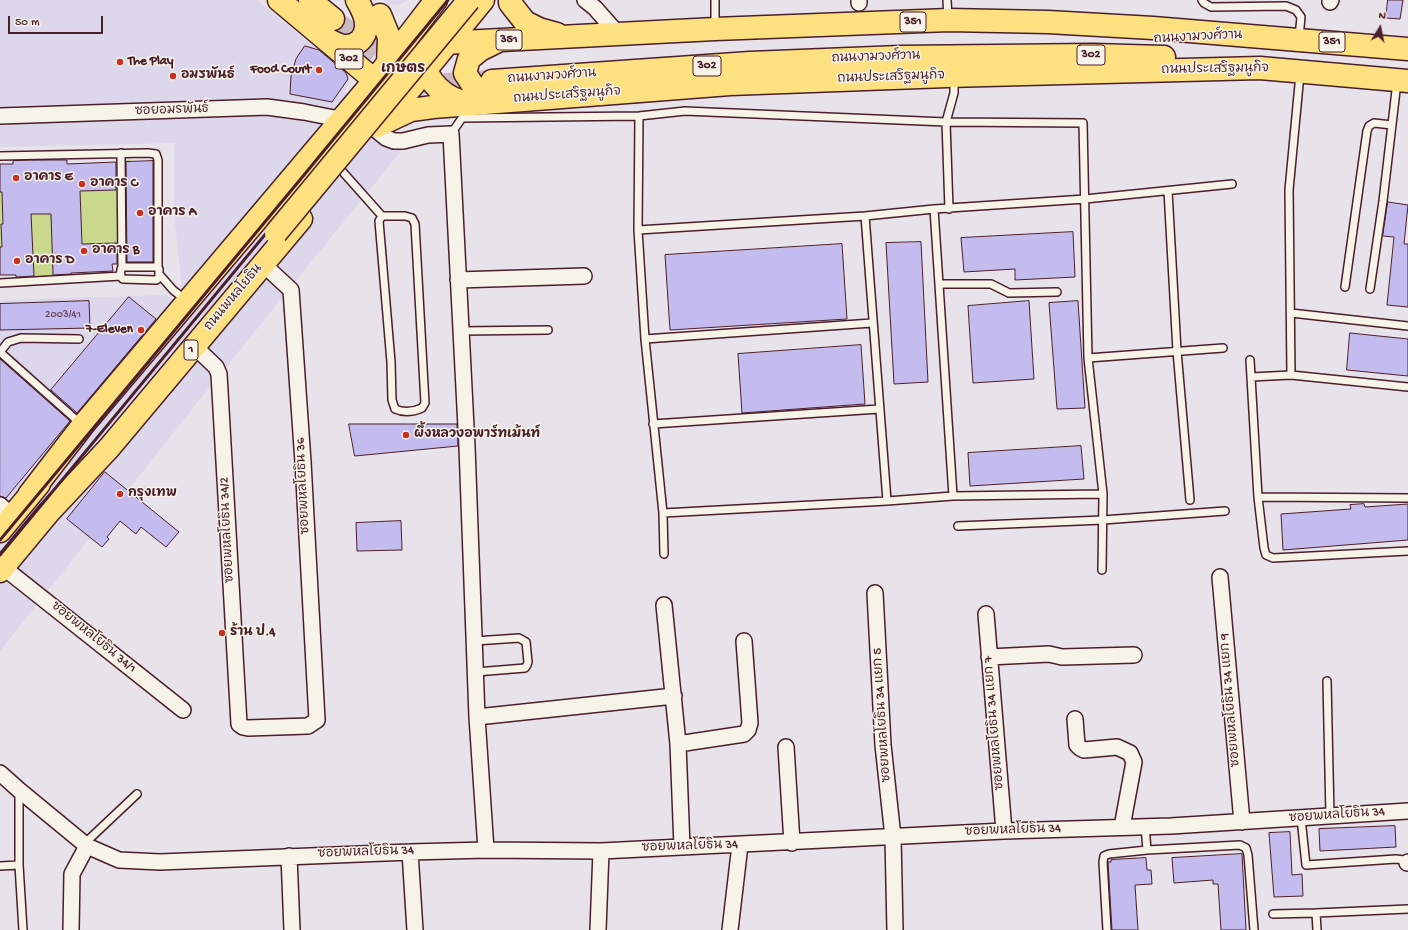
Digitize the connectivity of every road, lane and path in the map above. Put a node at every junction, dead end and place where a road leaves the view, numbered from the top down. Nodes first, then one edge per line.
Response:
1 (279, 0) edge
2 (310, 0) edge
3 (452, 0) edge
4 (469, 0) edge
5 (482, 0) edge
6 (510, 0) edge
7 (715, 0) edge
8 (1202, 0) edge
9 (594, 3) edge
10 (429, 9) edge
11 (948, 10) edge
12 (341, 11) edge
13 (380, 15) junction
14 (715, 29) junction
15 (618, 34) junction
16 (1256, 35) junction
17 (570, 37) junction
18 (498, 40) junction
19 (1298, 40) junction
20 (448, 43) junction
21 (1408, 49) edge
22 (424, 62) junction
23 (1260, 68) junction
24 (1301, 71) junction
25 (954, 76) junction
26 (1403, 80) edge
27 (387, 82) junction
28 (514, 100) junction
29 (474, 104) junction
30 (449, 107) junction
31 (0, 116) edge
32 (344, 116) junction
33 (639, 116) junction
34 (946, 122) junction
35 (1392, 125) junction
36 (376, 128) junction
37 (451, 134) junction
38 (316, 149) junction
39 (121, 153) junction
40 (0, 156) edge
41 (342, 171) junction
42 (1232, 184) dead end
43 (1168, 191) junction
44 (1085, 199) junction
45 (949, 209) junction
46 (934, 210) junction
47 (382, 216) junction
48 (865, 216) junction
49 (271, 228) junction
50 (638, 230) junction
51 (263, 264) junction
52 (122, 267) junction
53 (159, 270) junction
54 (121, 276) junction
55 (584, 276) dead end
56 (458, 280) junction
57 (0, 283) edge
58 (939, 284) junction
59 (1345, 287) dead end
60 (1370, 289) dead end
61 (1057, 292) dead end
62 (188, 301) junction
63 (1291, 313) junction
64 (872, 324) junction
65 (1408, 326) edge
66 (548, 330) dead end
67 (461, 331) junction
68 (645, 338) junction
69 (79, 339) dead end
70 (194, 346) junction
71 (1223, 348) dead end
72 (1177, 351) junction
73 (0, 352) edge
74 (1088, 358) junction
75 (1250, 360) dead end
76 (1291, 375) junction
77 (1251, 377) junction
78 (1408, 387) edge
79 (879, 409) junction
80 (653, 424) junction
81 (83, 425) junction
82 (1103, 494) junction
83 (29, 495) junction
84 (953, 496) junction
85 (1258, 497) junction
86 (1408, 498) edge
87 (1190, 500) dead end
88 (887, 501) junction
89 (1225, 511) dead end
90 (49, 512) junction
91 (663, 513) junction
92 (4, 517) edge
93 (1102, 520) junction
94 (958, 526) dead end
95 (1408, 551) edge
96 (664, 554) dead end
97 (2, 569) edge
98 (1102, 570) dead end
99 (1220, 577) dead end
100 (875, 593) dead end
101 (664, 604) dead end
102 (986, 614) dead end
103 (475, 641) junction
104 (744, 641) dead end
105 (1134, 655) dead end
106 (989, 658) junction
107 (476, 672) junction
108 (1327, 681) dead end
109 (674, 696) junction
110 (183, 710) dead end
111 (477, 717) junction
112 (1075, 719) dead end
113 (239, 724) joint
114 (678, 744) junction
115 (786, 747) dead end
116 (0, 773) edge
117 (19, 790) junction
118 (137, 794) dead end
119 (1408, 811) edge
120 (1330, 816) junction
121 (1301, 818) junction
122 (1242, 822) junction
123 (1145, 826) junction
124 (1122, 827) junction
125 (1004, 831) junction
126 (893, 837) junction
127 (792, 842) junction
128 (85, 845) junction
129 (740, 845) junction
130 (682, 847) junction
131 (486, 850) junction
132 (1147, 850) junction
133 (601, 851) junction
134 (410, 852) junction
135 (289, 856) junction
136 (1408, 863) edge
137 (0, 866) edge
138 (19, 866) junction
139 (1408, 909) edge
140 (1273, 914) dead end
141 (1316, 914) junction
142 (23, 930) edge
143 (71, 930) edge
144 (292, 930) edge
145 (415, 930) edge
146 (598, 930) edge
147 (730, 930) edge
148 (895, 930) edge
149 (1107, 930) edge
150 (1254, 930) edge
151 (1317, 930) edge

1 - 12 main road, 302
2 - 12 main road, 302
3 - 49 main road, ถนนพหลโยธิน
4 - 49 main road, ถนนพหลโยธิน, bridge
5 - 20 main road, ถนนพหลโยธิน
6 - 17 main road
7 - 14 lane
8 - 19 lane
9 - 15 street
10 - 13 main road, 302
10 - 22 main road
10 - 27 main road, ถนนพหลโยธิน
11 - 14 main road, 351
11 - 16 main road, 351
12 - 13 main road, 302
12 - 27 main road, 302
13 - 27 main road
14 - 15 main road, 351
15 - 17 main road, 351
16 - 19 main road, 351
16 - 23 main road, ถนนงามวงศ์วาน / 302
17 - 18 main road, 351
18 - 20 main road, 351
18 - 28 main road
19 - 21 main road, 351
20 - 22 main road, ถนนพหลโยธิน
22 - 27 main road, ถนนพหลโยธิน
22 - 27 main road
22 - 29 main road
23 - 24 main road, ถนนประเสริฐมนูกิจ
23 - 25 main road, ถนนประเสริฐมนูกิจ
24 - 26 main road, ถนนประเสริฐมนูกิจ
24 - 63 lane
25 - 28 main road, ถนนประเสริฐมนูกิจ
25 - 34 lane
26 - 35 lane
27 - 30 main road
27 - 32 main road, ถนนพหลโยธิน
27 - 36 main road
28 - 29 main road, ถนนประเสริฐมนูกิจ
29 - 30 main road, ถนนประเสริฐมนูกิจ
30 - 36 main road, ถนนประเสริฐมนูกิจ
31 - 32 street, ซอยอมรพันธ์
32 - 38 main road, ถนนพหลโยธิน
33 - 34 lane
33 - 37 lane
33 - 50 lane
34 - 44 lane
34 - 45 lane
35 - 59 lane
35 - 60 lane
36 - 37 street
36 - 41 main road, ถนนพหลโยธิน / 1
37 - 56 street
38 - 41 main road
38 - 62 main road, ถนนพหลโยธิน
39 - 40 lane
39 - 52 lane
39 - 53 lane
41 - 47 lane
41 - 51 main road, ถนนพหลโยธิน / 1
42 - 43 lane
43 - 44 lane
43 - 72 lane
44 - 45 lane
44 - 74 lane
45 - 46 lane
46 - 48 lane
46 - 58 lane
47 - 47 lane
48 - 50 lane
48 - 64 lane
49 - 83 main road, ถนนพหลโยธิน
49 - 90 main road, ถนนพหลโยธิน
50 - 68 lane
51 - 70 main road, ถนนพหลโยธิน / 1
51 - 113 street, ซอยพหลโยธิน 36
52 - 53 lane
52 - 54 lane
53 - 54 lane
53 - 62 lane
54 - 57 lane
55 - 56 street
56 - 67 street
58 - 61 lane
58 - 84 lane
62 - 81 main road, ถนนพหลโยธิน
63 - 65 lane
63 - 76 lane
64 - 68 lane
64 - 79 lane
66 - 67 lane
67 - 103 street
68 - 80 lane
69 - 73 lane
70 - 90 main road, ถนนพหลโยธิน / 1
70 - 113 street, ซอยพหลโยธิน 34/2
71 - 72 lane
72 - 74 lane
72 - 87 lane
73 - 81 lane
74 - 82 lane
75 - 77 lane
76 - 77 lane
76 - 78 lane
77 - 85 lane
79 - 80 lane
79 - 88 lane
80 - 91 lane
81 - 83 main road, ถนนพหลโยธิน
82 - 84 lane
82 - 93 lane
83 - 92 main road, ถนนพหลโยธิน
84 - 88 lane
85 - 86 lane
85 - 95 lane
88 - 91 lane
89 - 93 lane
90 - 97 main road, ถนนพหลโยธิน / 1
91 - 96 lane
93 - 94 lane
93 - 98 lane
97 - 110 street, ซอยพหลโยธิน 34/1
99 - 122 street, ซอยพหลโยธิน 34 แยก 9
100 - 126 street, ซอยพหลโยธิน 34 แยก 5
101 - 109 street
102 - 106 street, ซอยพหลโยธิน 34 แยก 7
103 - 107 street
103 - 107 lane
104 - 114 street
105 - 106 street
106 - 125 street, ซอยพหลโยธิน 34 แยก 7
107 - 111 street
108 - 120 lane
109 - 111 street
109 - 114 street
111 - 131 street
112 - 124 street
114 - 130 street
115 - 127 street
116 - 117 street, ซอยพหลโยธิน 34
117 - 128 street, ซอยพหลโยธิน 34
117 - 138 lane
118 - 128 lane
119 - 120 street, ซอยพหลโยธิน 34
120 - 121 street, ซอยพหลโยธิน 34
121 - 122 street, ซอยพหลโยธิน 34
121 - 136 lane
122 - 123 street, ซอยพหลโยธิน 34
123 - 124 street, ซอยพหลโยธิน 34
123 - 132 lane
124 - 125 street, ซอยพหลโยธิน 34
125 - 126 street, ซอยพหลโยธิน 34
126 - 127 street, ซอยพหลโยธิน 34
126 - 148 street, ซอยพหลโยธิน 34 แยก 5
127 - 129 street, ซอยพหลโยธิน 34
128 - 135 street, ซอยพหลโยธิน 34
128 - 143 street
129 - 130 street, ซอยพหลโยธิน 34
129 - 147 street
130 - 133 street, ซอยพหลโยธิน 34
131 - 133 street, ซอยพหลโยธิน 34
131 - 134 street, ซอยพหลโยธิน 34
132 - 149 lane
132 - 150 lane
133 - 146 street
134 - 135 street, ซอยพหลโยธิน 34
134 - 145 street
135 - 144 street
137 - 138 lane
138 - 142 lane
139 - 141 lane
140 - 141 lane
141 - 151 lane

